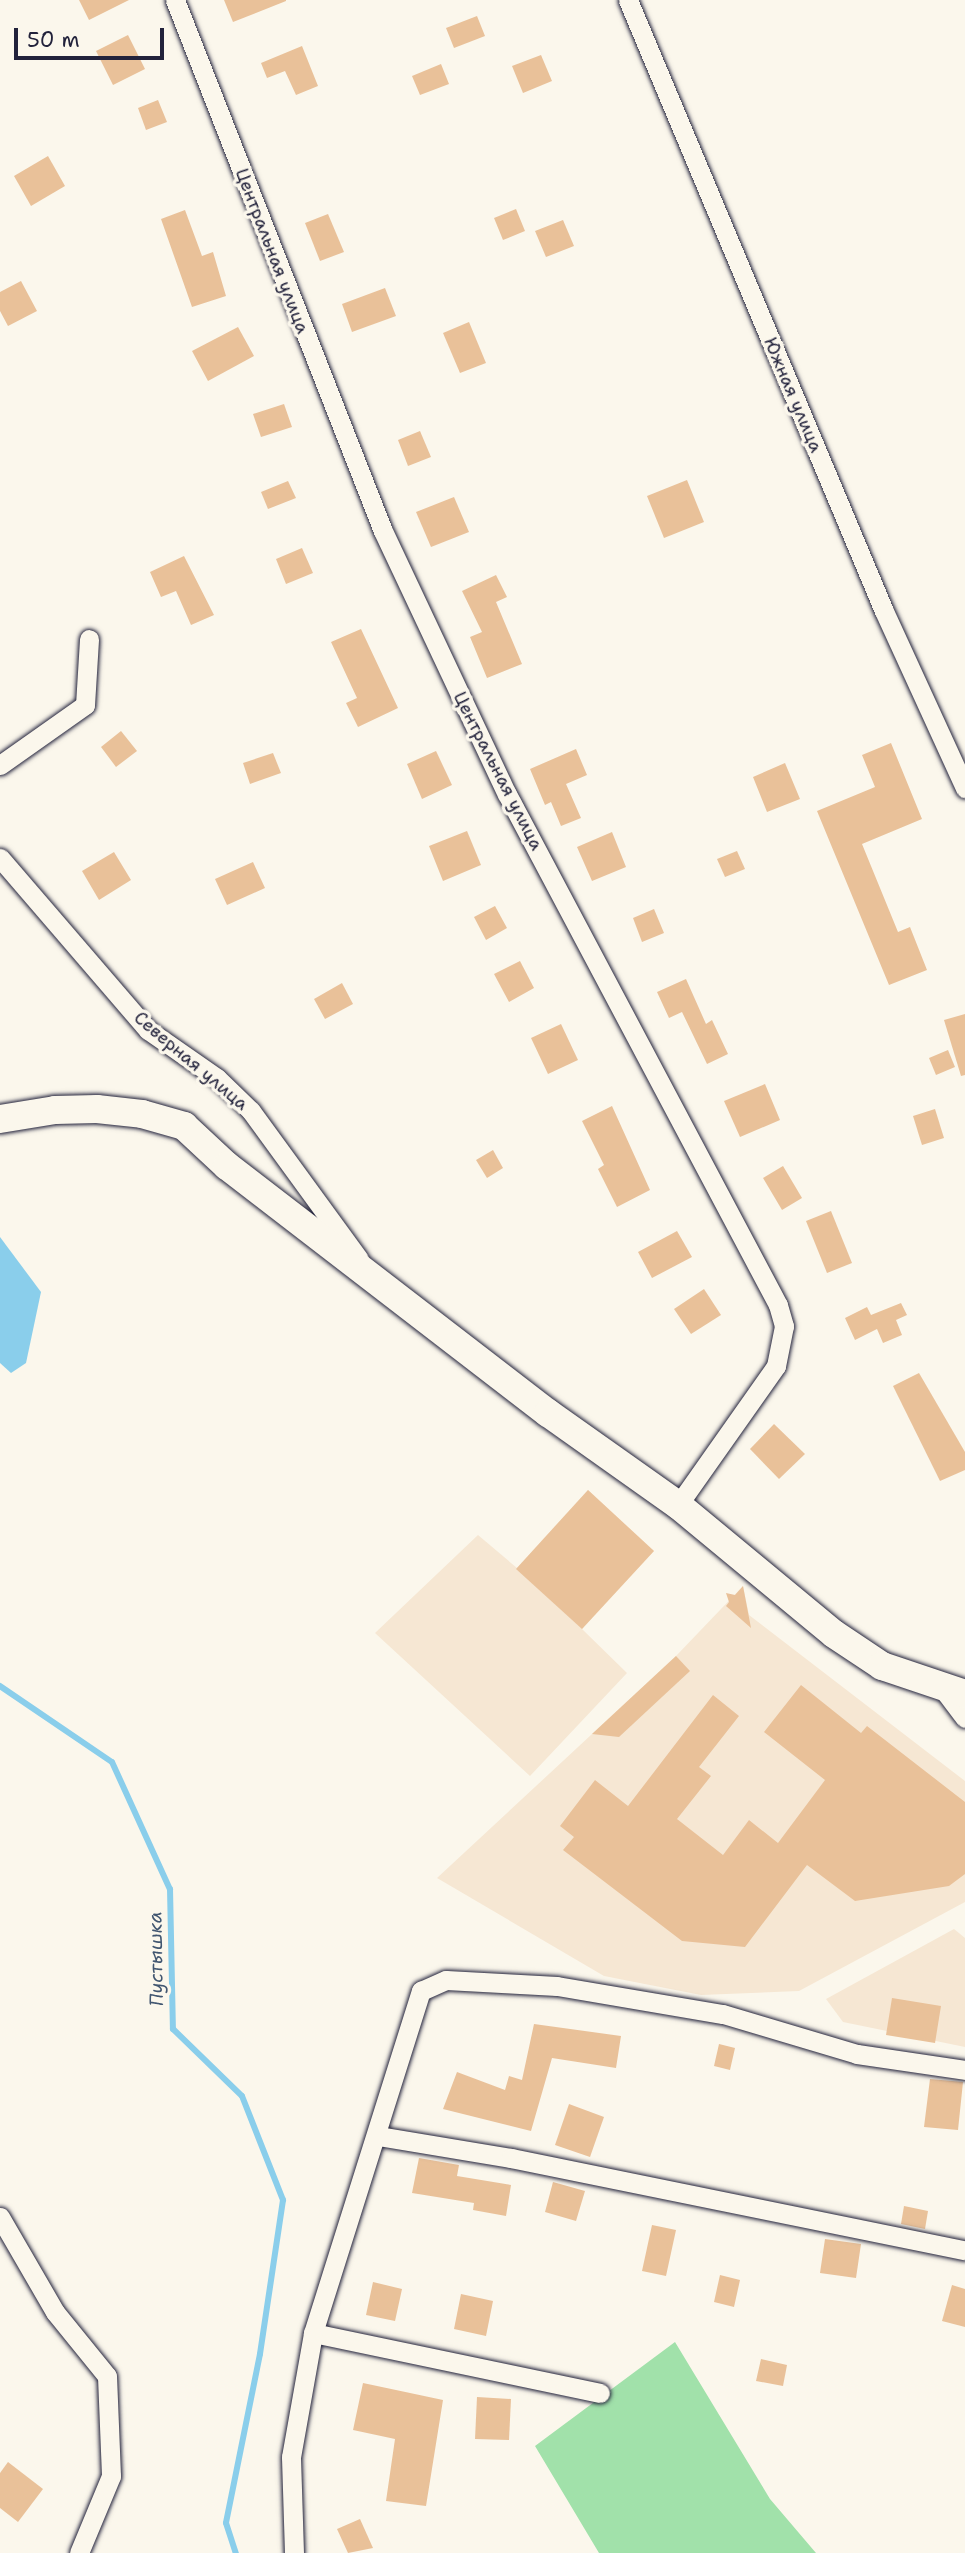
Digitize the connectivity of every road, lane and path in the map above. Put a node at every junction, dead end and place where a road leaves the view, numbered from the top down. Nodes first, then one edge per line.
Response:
1 (175, 0) edge
2 (628, 0) edge
3 (89, 639) dead end
4 (0, 765) edge
5 (965, 788) edge
6 (0, 858) edge
7 (0, 1119) edge
8 (370, 1274) junction
9 (678, 1505) junction
10 (954, 1691) edge
11 (965, 1718) edge
12 (965, 2070) edge
13 (378, 2136) junction
14 (0, 2217) edge
15 (965, 2250) edge
16 (313, 2333) junction
17 (600, 2393) dead end
18 (79, 2553) edge
19 (294, 2553) edge

1 - 9 street, Центральная улица
2 - 5 street, Южная улица
3 - 4 street
6 - 8 street, Северная улица
7 - 8 main road
8 - 9 main road
9 - 10 main road
10 - 11 street
12 - 13 street
13 - 15 street
13 - 16 street
14 - 18 street
16 - 17 street
16 - 19 street

